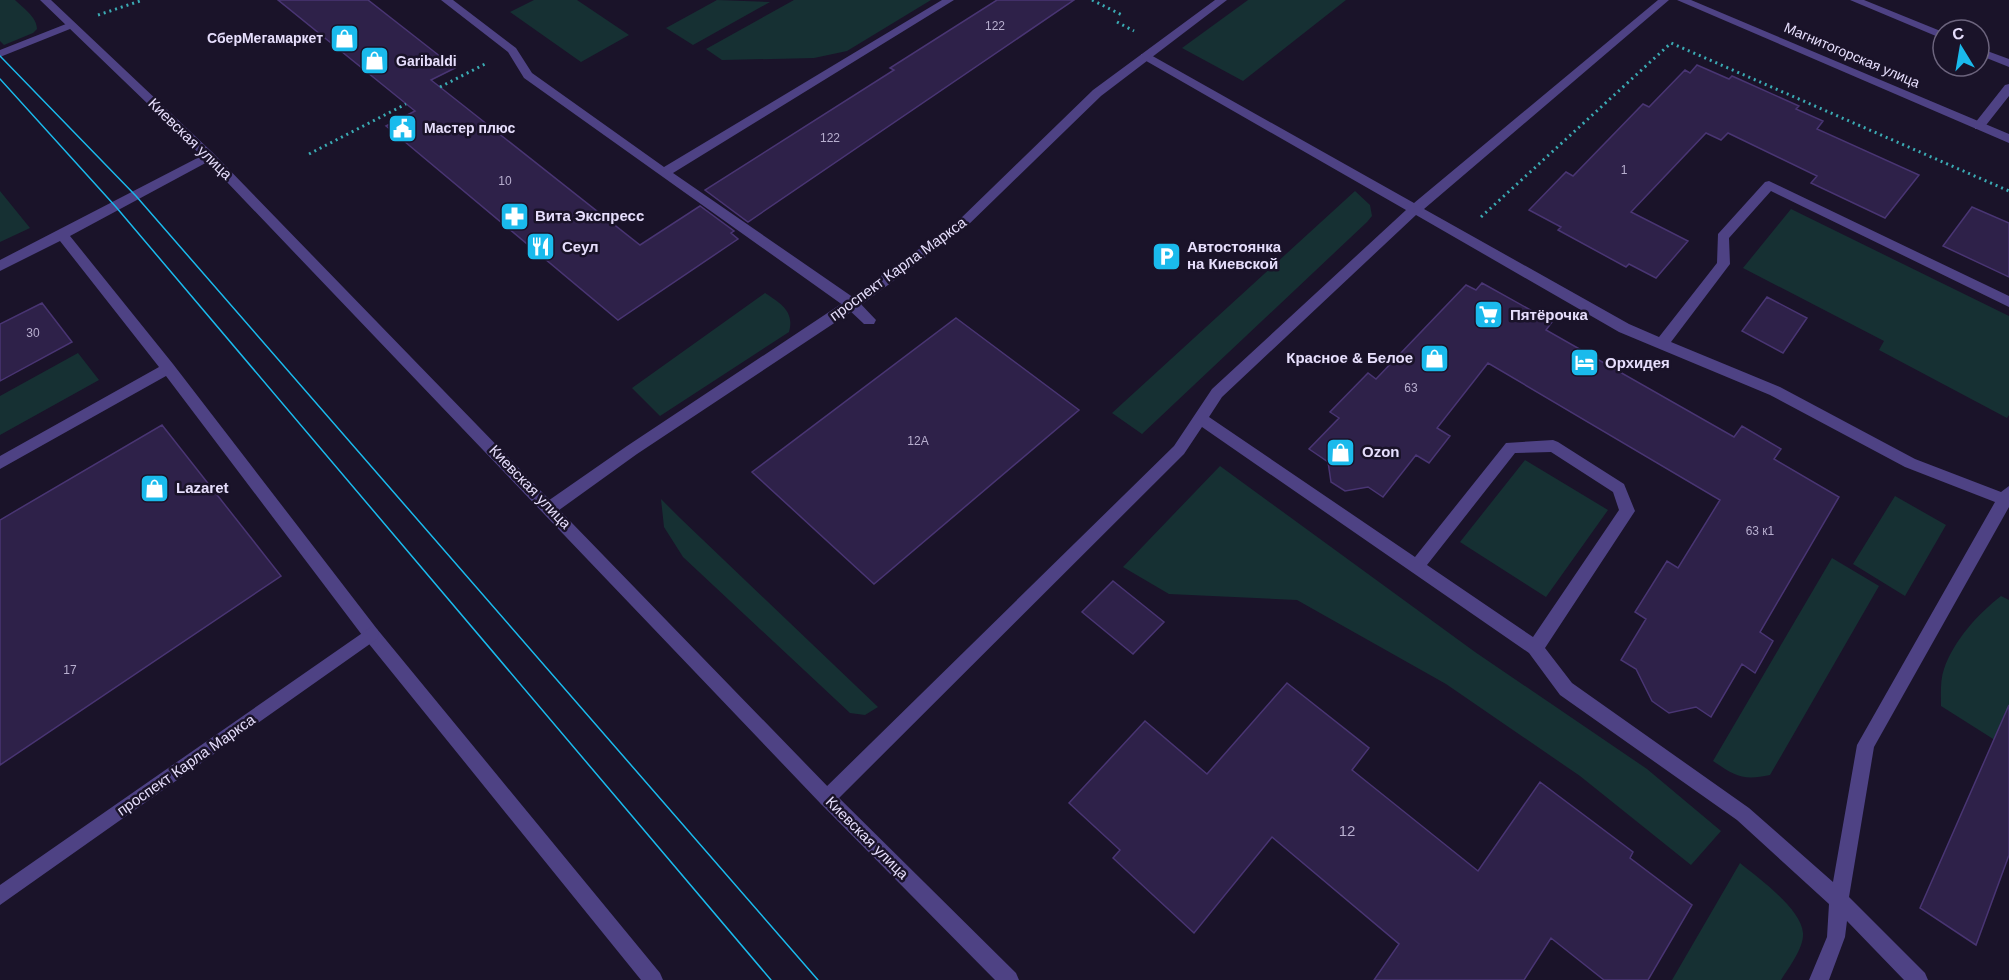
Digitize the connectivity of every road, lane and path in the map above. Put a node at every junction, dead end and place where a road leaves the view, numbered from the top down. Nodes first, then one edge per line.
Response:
1 (45, 0) edge
2 (446, 0) edge
3 (949, 0) edge
4 (1092, 0) edge
5 (1222, 0) edge
6 (1664, 0) edge
7 (1855, 0) edge
8 (1689, 1) edge
9 (1124, 16) dead end
10 (71, 25) junction
11 (1931, 31) edge
12 (512, 50) junction
13 (0, 54) edge
14 (1144, 56) junction
15 (1991, 56) edge
16 (2009, 63) edge
17 (440, 87) dead end
18 (2009, 88) edge
19 (406, 104) dead end
20 (1979, 126) junction
21 (2009, 139) edge
22 (309, 154) dead end
23 (209, 156) junction
24 (664, 173) junction
25 (2009, 191) edge
26 (1413, 211) junction
27 (1480, 219) dead end
28 (61, 234) junction
29 (0, 266) edge
30 (2009, 302) edge
31 (852, 304) junction
32 (869, 320) dead end
33 (1661, 344) junction
34 (168, 368) junction
35 (1200, 418) junction
36 (0, 463) edge
37 (2008, 497) edge
38 (550, 507) junction
39 (1416, 567) junction
40 (371, 634) junction
41 (1535, 648) junction
42 (827, 798) junction
43 (0, 896) edge
44 (1839, 900) junction
45 (653, 980) edge
46 (1009, 980) edge
47 (1819, 980) edge
48 (1918, 980) edge

1 - 10 street, Киевская улица
2 - 12 street
3 - 24 street
4 - 9 path
5 - 14 street, проспект Карла Маркса
6 - 26 street
7 - 11 street
8 - 20 street, Магнитогорская улица
10 - 13 street
10 - 23 street, Киевская улица
12 - 17 path
12 - 24 street
14 - 26 street
14 - 31 street, проспект Карла Маркса
15 - 16 street
18 - 20 street
19 - 22 path
20 - 21 street, Магнитогорская улица
23 - 28 street
23 - 38 street, Киевская улица
24 - 31 street
25 - 27 path
26 - 33 street
26 - 35 street
28 - 29 street
28 - 34 street
30 - 33 street
31 - 32 street
31 - 38 street, проспект Карла Маркса
33 - 37 street
34 - 36 street
34 - 40 street
35 - 39 street
35 - 42 street
37 - 44 street
38 - 42 street, Киевская улица
39 - 41 street
39 - 41 street
40 - 43 street, проспект Карла Маркса
40 - 45 street
41 - 44 street
42 - 46 street, Киевская улица
44 - 47 street
44 - 48 street

